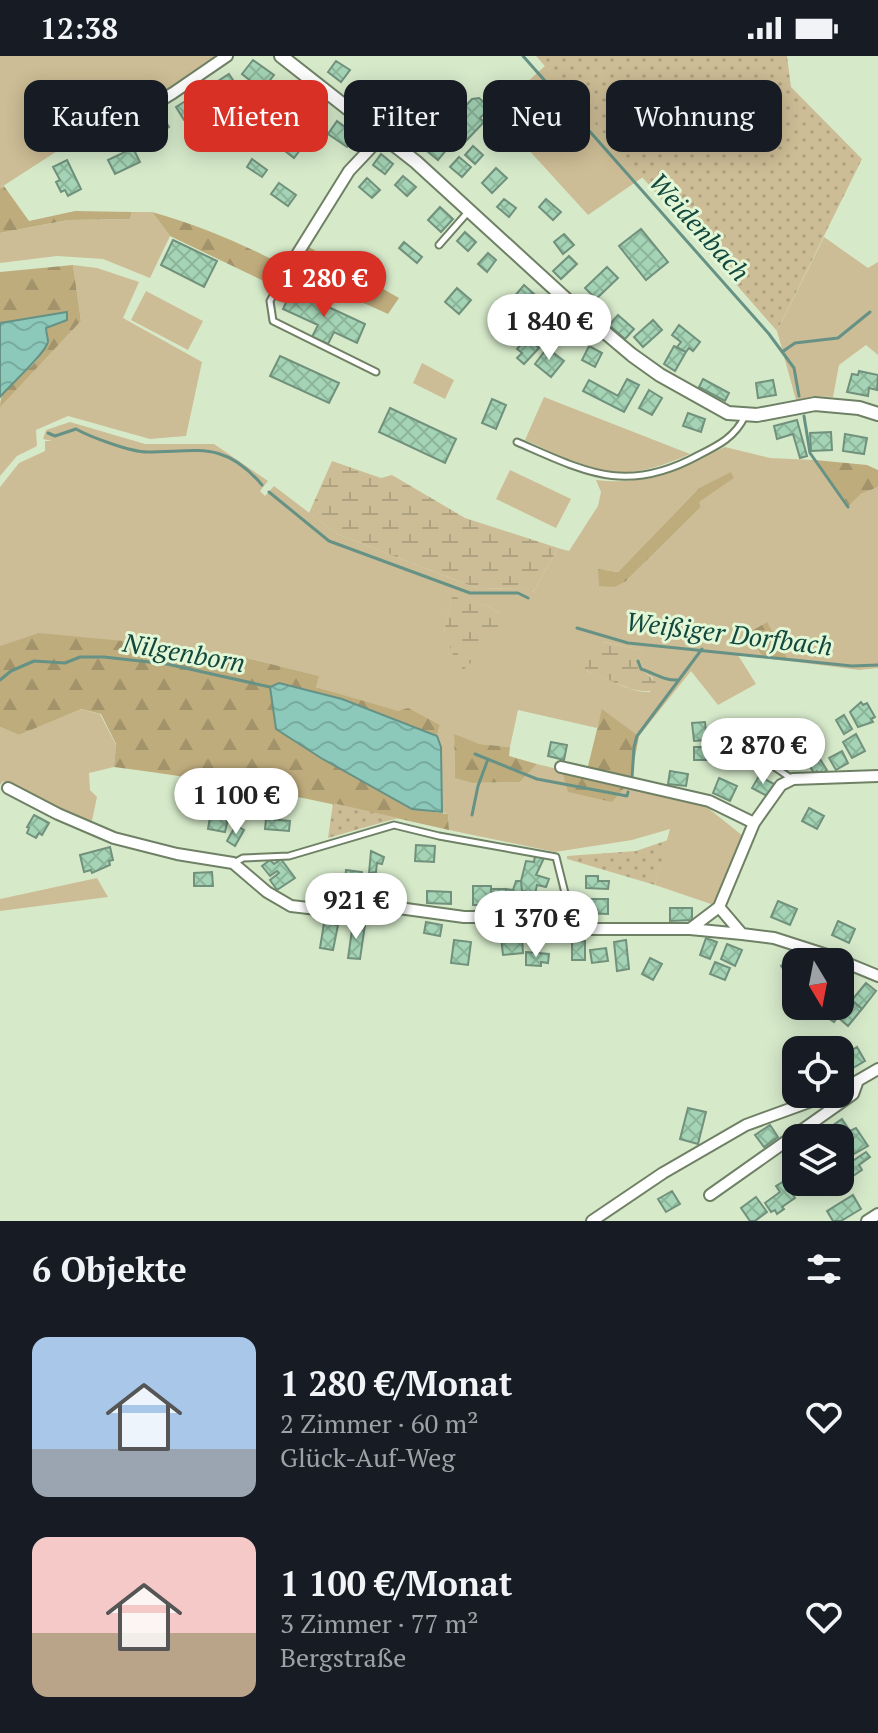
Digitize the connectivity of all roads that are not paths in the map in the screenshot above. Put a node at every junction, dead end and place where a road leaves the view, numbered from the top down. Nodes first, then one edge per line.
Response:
1 (227, 56) edge
2 (281, 56) edge
3 (168, 96) edge
4 (344, 105) edge
5 (367, 152) edge
6 (402, 152) edge
7 (469, 211) junction
8 (439, 245) dead end
9 (293, 261) joint
10 (376, 372) dead end
11 (877, 413) edge
12 (745, 415) junction
13 (517, 442) dead end
14 (719, 738) dead end
15 (561, 767) dead end
16 (878, 776) edge
17 (793, 779) junction
18 (8, 788) dead end
19 (754, 823) junction
20 (233, 863) junction
21 (719, 907) junction
22 (574, 929) junction
23 (690, 929) junction
24 (742, 934) junction
25 (878, 976) edge
26 (878, 1069) edge
27 (857, 1083) junction
28 (854, 1084) edge
29 (793, 1108) edge
30 (710, 1195) dead end
31 (878, 1214) edge
32 (592, 1221) edge
33 (867, 1221) edge

1 - 3 street
2 - 4 street
5 - 9 street
6 - 7 street
7 - 8 lane
7 - 12 street
9 - 10 lane
11 - 12 street
12 - 13 lane
14 - 17 lane
15 - 19 street
16 - 17 street
17 - 19 street
18 - 20 street
19 - 21 street
20 - 22 street
20 - 22 lane
21 - 23 street
21 - 24 street
22 - 23 street
23 - 24 street
24 - 25 street
26 - 27 street
27 - 28 street
27 - 30 street
29 - 32 street
31 - 33 street

